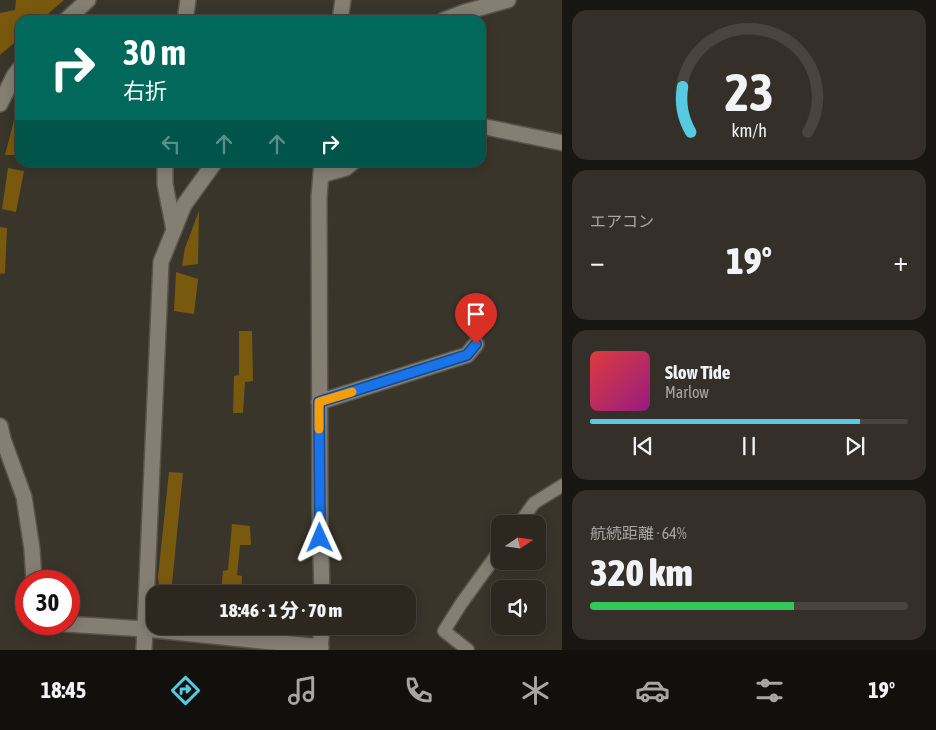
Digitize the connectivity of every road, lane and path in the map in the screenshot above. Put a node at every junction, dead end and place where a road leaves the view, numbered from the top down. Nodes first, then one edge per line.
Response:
1 (88, 0) edge
2 (188, 0) edge
3 (343, 0) edge
4 (508, 0) edge
5 (72, 15) edge
6 (186, 15) edge
7 (341, 15) edge
8 (457, 15) edge
9 (15, 75) edge
10 (0, 104) edge
11 (486, 127) edge
12 (562, 143) edge
13 (166, 167) edge
14 (211, 167) edge
15 (347, 167) edge
16 (322, 169) edge
17 (174, 230) junction
18 (476, 344) dead end
19 (319, 402) junction
20 (0, 426) edge
21 (562, 485) edge
22 (525, 515) edge
23 (491, 562) edge
24 (33, 570) edge
25 (322, 585) edge
26 (80, 625) edge
27 (145, 629) junction
28 (321, 635) edge
29 (320, 648) edge
30 (144, 650) edge
31 (468, 650) edge

1 - 5 street
2 - 6 street
3 - 7 street
4 - 8 street
9 - 10 street
11 - 12 street
13 - 17 street
14 - 17 street
15 - 16 street
16 - 19 street
17 - 27 street
18 - 19 street
19 - 25 street
20 - 24 street
21 - 22 lane
23 - 31 lane
26 - 27 street
27 - 29 street
27 - 30 street
28 - 29 street

